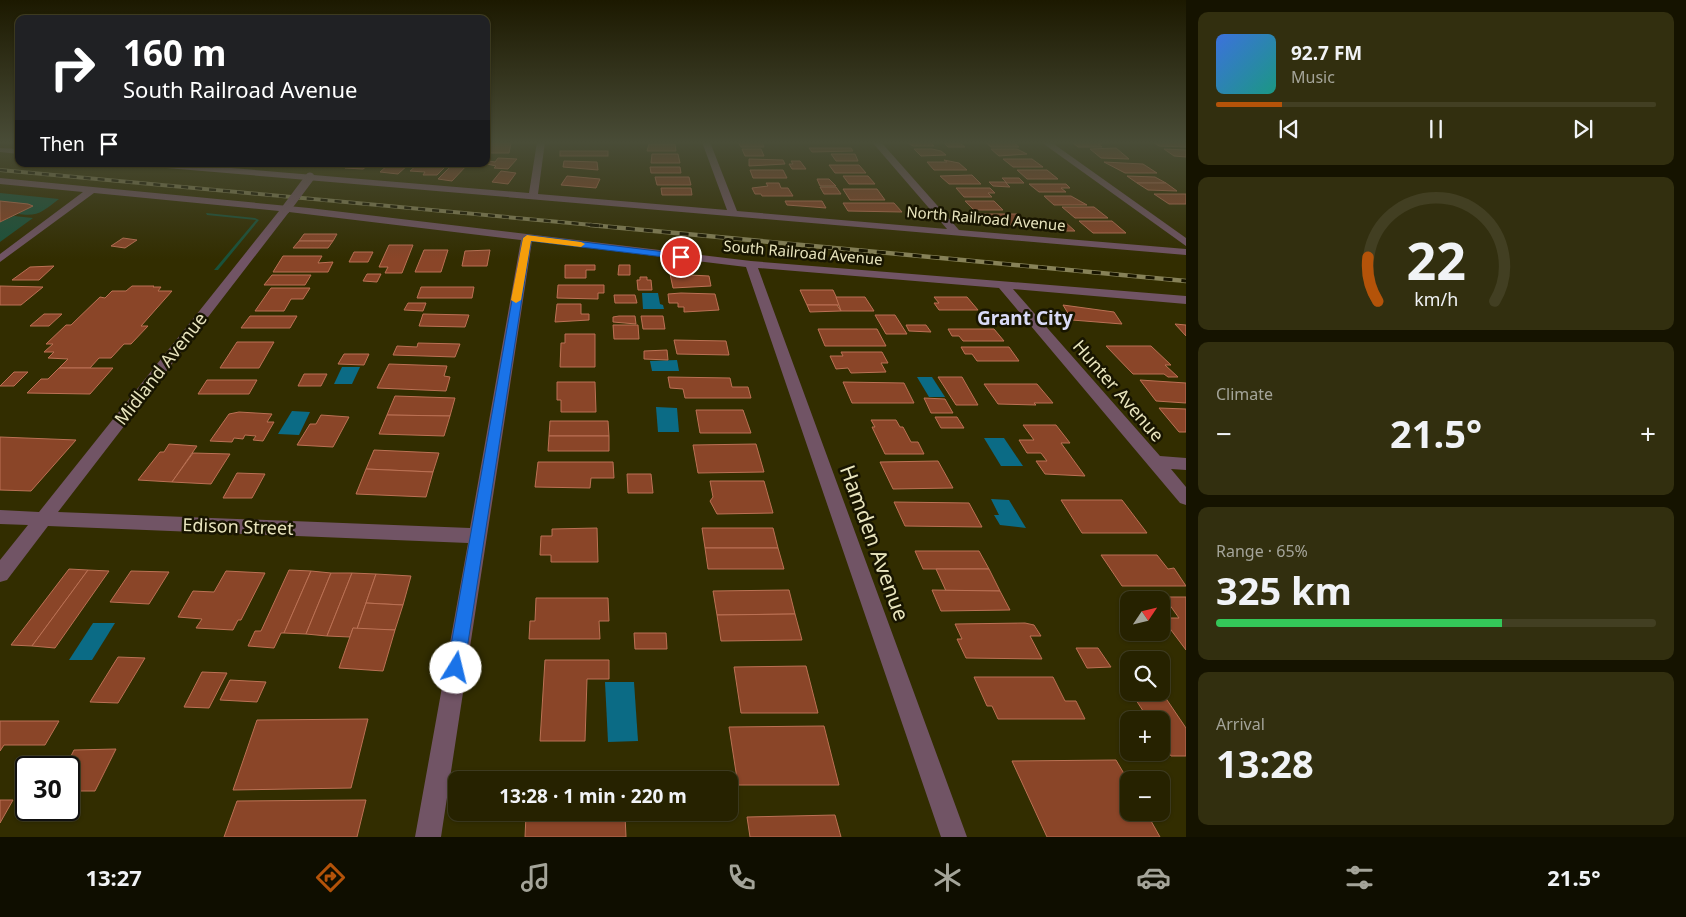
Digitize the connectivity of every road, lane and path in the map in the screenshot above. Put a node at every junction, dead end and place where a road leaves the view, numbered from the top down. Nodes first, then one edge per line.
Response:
1 (0, 181) edge
2 (308, 181) edge
3 (350, 181) edge
4 (536, 181) edge
5 (721, 181) edge
6 (911, 181) edge
7 (1100, 181) edge
8 (92, 190) junction
9 (534, 195) junction
10 (286, 209) junction
11 (733, 212) junction
12 (956, 232) junction
13 (527, 238) junction
14 (1186, 243) edge
15 (1186, 252) edge
16 (0, 258) edge
17 (751, 264) junction
18 (1002, 284) junction
19 (1186, 300) edge
20 (1154, 462) junction
21 (1186, 464) edge
22 (1186, 498) edge
23 (0, 517) edge
24 (44, 519) junction
25 (477, 536) junction
26 (0, 574) edge
27 (428, 837) edge
28 (954, 837) edge

1 - 8 street, South Railroad Avenue
2 - 10 street, Midland Avenue, bridge
3 - 9 street, North Railroad Avenue
4 - 9 street
5 - 11 street
6 - 12 street
7 - 14 street
8 - 10 street, South Railroad Avenue
8 - 16 street
9 - 11 street, North Railroad Avenue
10 - 13 street, South Railroad Avenue
10 - 24 street, Midland Avenue
11 - 12 street, North Railroad Avenue
12 - 15 street, North Railroad Avenue
13 - 17 street, South Railroad Avenue
13 - 25 street
17 - 18 street, South Railroad Avenue
17 - 28 street, Hamden Avenue
18 - 19 street, South Railroad Avenue
18 - 20 street, Hunter Avenue
20 - 21 street
20 - 22 street, Hunter Avenue
23 - 24 street, Edison Street
24 - 25 street, Edison Street
24 - 26 street, Midland Avenue
25 - 27 street

